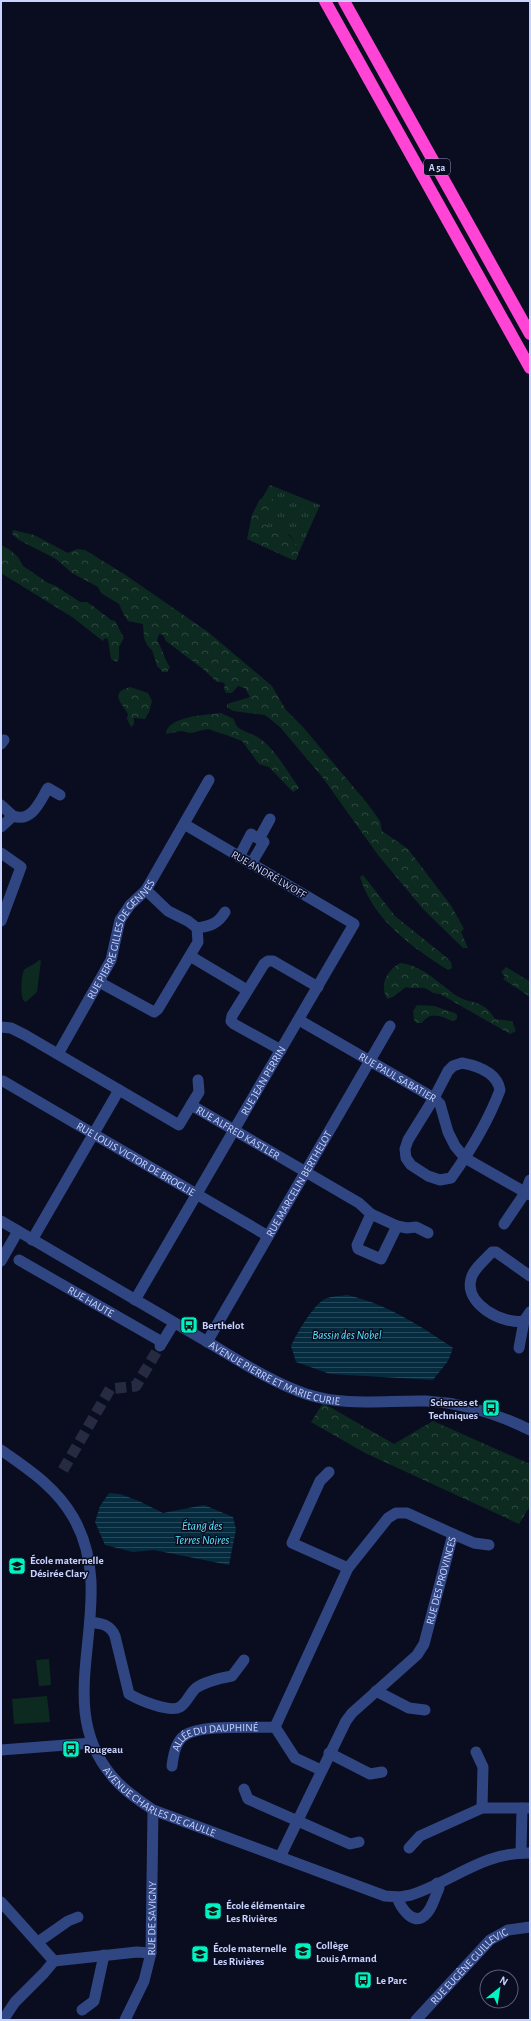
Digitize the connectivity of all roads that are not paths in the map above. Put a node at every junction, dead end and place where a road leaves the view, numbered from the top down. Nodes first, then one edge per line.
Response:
1 (324, 1) edge
2 (344, 1) edge
3 (530, 334) edge
4 (530, 368) edge
5 (209, 780) dead end
6 (60, 795) dead end
7 (1, 805) edge
8 (13, 816) junction
9 (270, 819) dead end
10 (184, 824) junction
11 (1, 827) edge
12 (258, 839) junction
13 (1, 853) edge
14 (240, 857) junction
15 (252, 864) junction
16 (146, 890) junction
17 (225, 912) dead end
18 (1, 921) edge
19 (354, 924) joint
20 (196, 928) junction
21 (190, 956) junction
22 (100, 982) junction
23 (318, 987) junction
24 (248, 990) junction
25 (299, 1020) junction
26 (390, 1026) dead end
27 (1, 1027) edge
28 (281, 1050) junction
29 (58, 1054) junction
30 (369, 1061) junction
31 (198, 1080) dead end
32 (4, 1081) dead end
33 (119, 1090) junction
34 (434, 1098) junction
35 (191, 1105) junction
36 (234, 1131) junction
37 (94, 1134) junction
38 (465, 1158) junction
39 (305, 1172) junction
40 (530, 1180) edge
41 (197, 1194) junction
42 (527, 1194) edge
43 (371, 1214) junction
44 (1, 1221) edge
45 (504, 1224) dead end
46 (397, 1226) junction
47 (18, 1231) junction
48 (428, 1233) dead end
49 (268, 1236) junction
50 (32, 1240) junction
51 (20, 1260) dead end
52 (1, 1261) edge
53 (530, 1276) edge
54 (136, 1300) junction
55 (527, 1316) edge
56 (174, 1323) junction
57 (207, 1342) junction
58 (519, 1348) dead end
59 (530, 1430) edge
60 (1, 1450) edge
61 (329, 1472) dead end
62 (453, 1534) junction
63 (489, 1545) dead end
64 (348, 1568) junction
65 (90, 1622) junction
66 (244, 1660) dead end
67 (376, 1691) junction
68 (425, 1710) dead end
69 (276, 1727) junction
70 (92, 1743) junction
71 (1, 1750) edge
72 (476, 1752) dead end
73 (329, 1753) junction
74 (172, 1766) dead end
75 (321, 1770) junction
76 (382, 1772) dead end
77 (244, 1789) dead end
78 (482, 1808) junction
79 (526, 1808) edge
80 (153, 1810) junction
81 (297, 1820) junction
82 (360, 1842) dead end
83 (409, 1848) dead end
84 (525, 1853) edge
85 (280, 1857) junction
86 (437, 1883) junction
87 (397, 1897) junction
88 (1, 1902) edge
89 (78, 1916) dead end
90 (530, 1927) edge
91 (38, 1942) junction
92 (151, 1953) junction
93 (104, 1955) junction
94 (54, 1960) junction
95 (82, 2010) dead end
96 (3, 2020) edge
97 (125, 2020) edge
98 (416, 2020) edge

1 - 4 highway, A 5a
2 - 3 highway, A 5a
5 - 10 street, RUE PIERRE GILLES DE GENNES
6 - 8 street
7 - 8 street
8 - 11 street
9 - 12 street
10 - 14 street, RUE ANDRÉ LWOFF
10 - 16 street, RUE PIERRE GILLES DE GENNES
12 - 14 street
12 - 15 street
13 - 18 street
14 - 15 street, RUE ANDRÉ LWOFF
15 - 19 street, RUE ANDRÉ LWOFF
16 - 20 street
16 - 22 street, RUE PIERRE GILLES DE GENNES
17 - 20 street
19 - 23 street, RUE JEAN PERRIN
20 - 21 street
21 - 22 street
21 - 24 street
22 - 29 street, RUE PIERRE GILLES DE GENNES
23 - 24 street
23 - 25 street, RUE JEAN PERRIN
24 - 28 street
25 - 28 street, RUE JEAN PERRIN
25 - 30 street, RUE PAUL SABATIER
26 - 30 street, RUE MARCELIN BERTHELOT
27 - 29 street, RUE ALFRED KASTLER
28 - 36 street, RUE JEAN PERRIN
29 - 33 street, RUE ALFRED KASTLER
30 - 34 street, RUE PAUL SABATIER
30 - 39 street, RUE MARCELIN BERTHELOT
31 - 35 street
32 - 37 street, RUE LOUIS VICTOR DE BROGLIE
33 - 35 street, RUE ALFRED KASTLER
33 - 37 street
34 - 38 street, RUE PAUL SABATIER
34 - 38 street
34 - 38 street
35 - 36 street, RUE ALFRED KASTLER
36 - 39 street, RUE ALFRED KASTLER
36 - 41 street, RUE JEAN PERRIN
37 - 41 street, RUE LOUIS VICTOR DE BROGLIE
37 - 50 street
38 - 42 street, RUE PAUL SABATIER
39 - 43 street, RUE ALFRED KASTLER
39 - 49 street, RUE MARCELIN BERTHELOT
40 - 42 street
41 - 49 street, RUE LOUIS VICTOR DE BROGLIE
41 - 54 street, RUE JEAN PERRIN
42 - 45 street
43 - 46 street, RUE ALFRED KASTLER
43 - 46 street
44 - 47 street, AVENUE PIERRE ET MARIE CURIE
46 - 48 street
47 - 50 street, AVENUE PIERRE ET MARIE CURIE
47 - 52 street
49 - 57 street, RUE MARCELIN BERTHELOT
50 - 54 street, AVENUE PIERRE ET MARIE CURIE
51 - 56 street, RUE HAUTE
53 - 55 street
54 - 56 street, AVENUE PIERRE ET MARIE CURIE
55 - 58 street
56 - 57 street, AVENUE PIERRE ET MARIE CURIE
57 - 59 street, AVENUE PIERRE ET MARIE CURIE
60 - 65 street, AVENUE CHARLES DE GAULLE
61 - 64 street
62 - 63 street
62 - 64 street, RUE DES PROVINCES
62 - 67 street, RUE DES PROVINCES
64 - 69 street, RUE DES PROVINCES
65 - 66 street
65 - 70 street, AVENUE CHARLES DE GAULLE
67 - 68 street
67 - 73 street, RUE DES PROVINCES
69 - 74 street, ALLÉE DU DAUPHINÉ
69 - 75 street
70 - 71 street
70 - 80 street, AVENUE CHARLES DE GAULLE
72 - 78 street
73 - 75 street, RUE DES PROVINCES
73 - 76 street
75 - 81 street, RUE DES PROVINCES
77 - 81 street
78 - 79 street
78 - 83 street
79 - 84 street
80 - 85 street, AVENUE CHARLES DE GAULLE
80 - 92 street, RUE DE SAVIGNY
81 - 82 street
81 - 85 street, RUE DES PROVINCES
84 - 86 street, AVENUE CHARLES DE GAULLE
85 - 87 street, AVENUE CHARLES DE GAULLE
86 - 87 street, AVENUE CHARLES DE GAULLE
86 - 87 street
88 - 91 street
89 - 91 street
90 - 98 street, RUE EUGÈNE GUILLEVIC
91 - 94 street
92 - 93 street
92 - 97 street, RUE DE SAVIGNY
93 - 94 street
93 - 95 street
94 - 96 street

